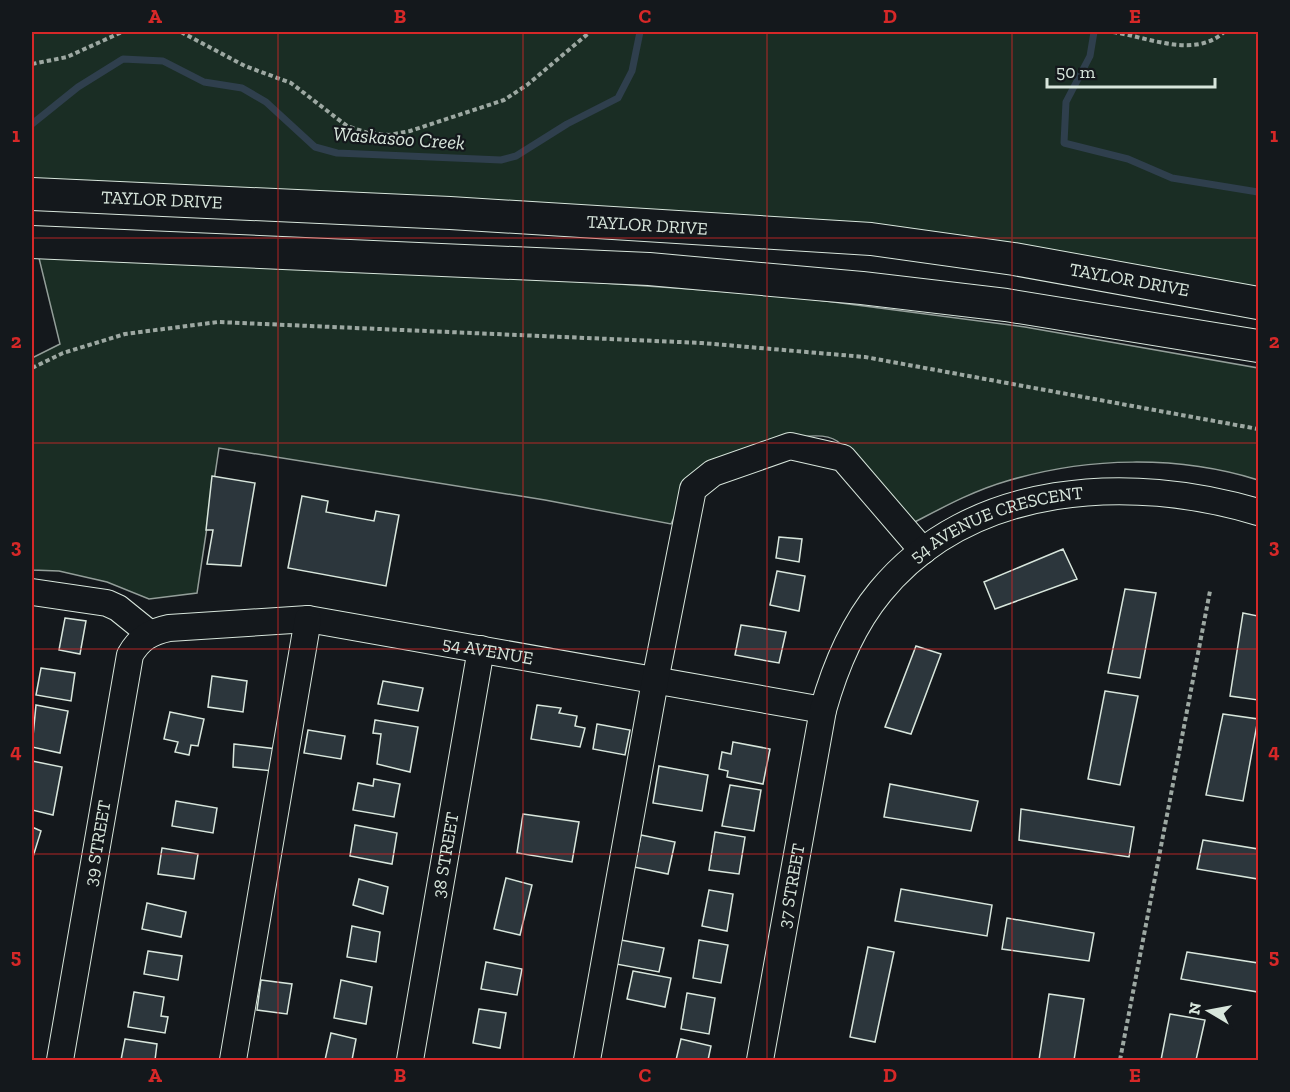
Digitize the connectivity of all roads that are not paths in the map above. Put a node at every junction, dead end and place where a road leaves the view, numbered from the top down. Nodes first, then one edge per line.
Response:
1 (32, 194) edge
2 (32, 242) edge
3 (1258, 303) edge
4 (1258, 346) edge
5 (1258, 512) edge
6 (924, 551) junction
7 (32, 592) edge
8 (308, 619) junction
9 (149, 633) junction
10 (481, 649) junction
11 (655, 681) junction
12 (823, 710) junction
13 (60, 1060) edge
14 (233, 1060) edge
15 (410, 1060) edge
16 (587, 1060) edge
17 (760, 1060) edge

1 - 3 main road, TAYLOR DRIVE
2 - 4 main road
5 - 6 street, 54 AVENUE CRESCENT
6 - 11 street
6 - 12 street, 54 AVENUE CRESCENT
7 - 9 street
8 - 9 street, 54 AVENUE
8 - 10 street, 54 AVENUE
8 - 14 street
9 - 13 street, 39 STREET
10 - 11 street, 54 AVENUE
10 - 15 street, 38 STREET
11 - 12 street, 54 AVENUE
11 - 16 street
12 - 17 street, 37 STREET

